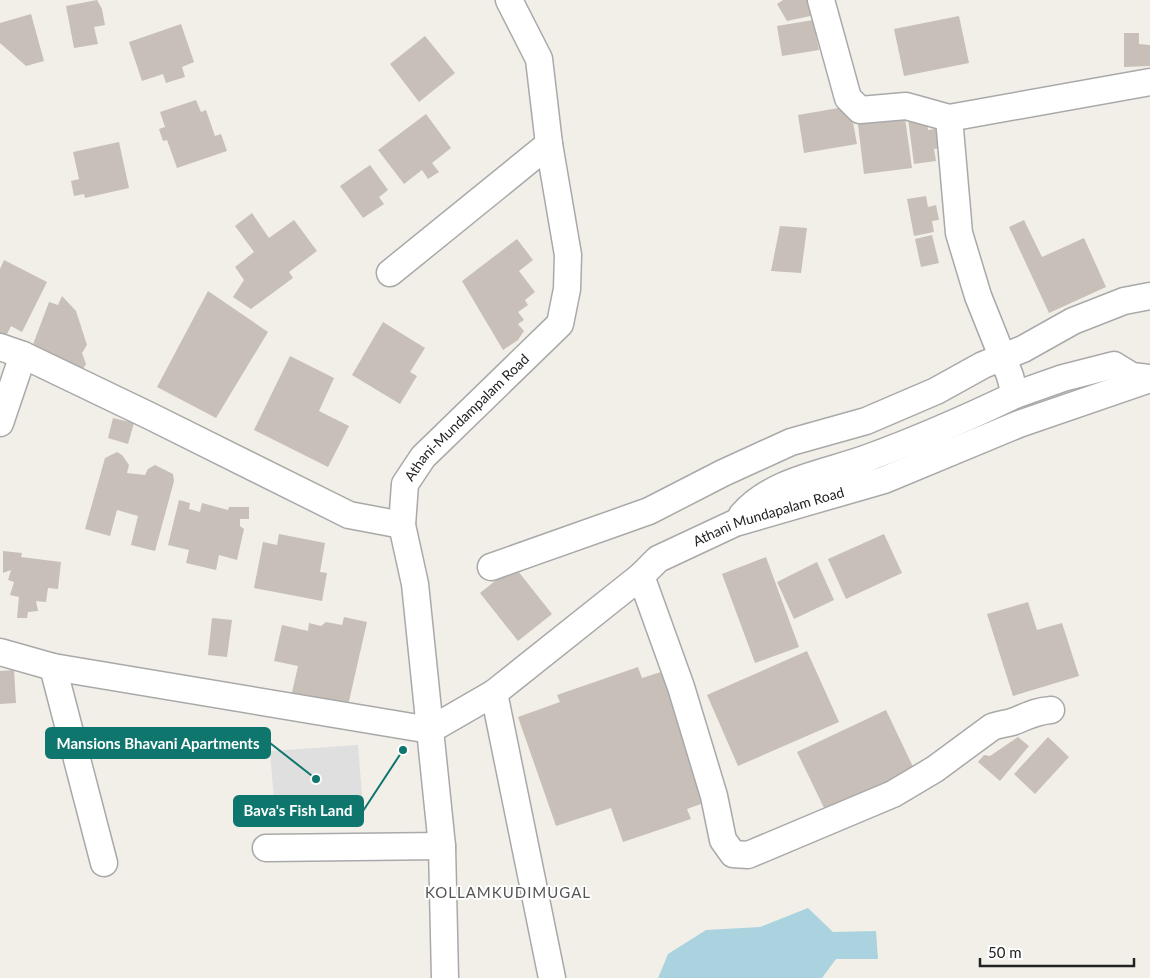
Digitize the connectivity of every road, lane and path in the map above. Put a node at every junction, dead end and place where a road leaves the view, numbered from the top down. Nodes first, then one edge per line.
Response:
1 (510, 0) edge
2 (822, 0) edge
3 (1150, 82) edge
4 (949, 118) junction
5 (549, 144) junction
6 (390, 273) dead end
7 (1150, 296) edge
8 (12, 351) edge
9 (1003, 357) junction
10 (1150, 379) edge
11 (1015, 395) junction
12 (0, 423) edge
13 (735, 523) junction
14 (402, 525) junction
15 (491, 567) dead end
16 (641, 576) junction
17 (0, 652) edge
18 (53, 667) junction
19 (494, 693) junction
20 (1051, 710) dead end
21 (430, 730) junction
22 (442, 846) junction
23 (266, 848) dead end
24 (104, 863) dead end
25 (444, 978) edge
26 (552, 978) edge

1 - 5 street, Athani-Mundampalam Road
2 - 4 street
3 - 4 street
4 - 9 street
5 - 6 street
5 - 14 street, Athani-Mundampalam Road
7 - 9 street
8 - 12 street
8 - 14 street
9 - 11 street
9 - 15 street
10 - 11 street
10 - 13 street, Athani Mundapalam Road
11 - 13 street
13 - 16 street, Athani Mundapalam Road
14 - 21 street, Athani-Mundampalam Road
16 - 19 street, Athani Mundapalam Road
16 - 20 street
17 - 18 street
18 - 21 street
18 - 24 street
19 - 21 street, Athani Mundapalam Road
19 - 26 street
21 - 22 street, Athani-Mundampalam Road
22 - 23 street
22 - 25 street, Athani-Mundampalam Road

